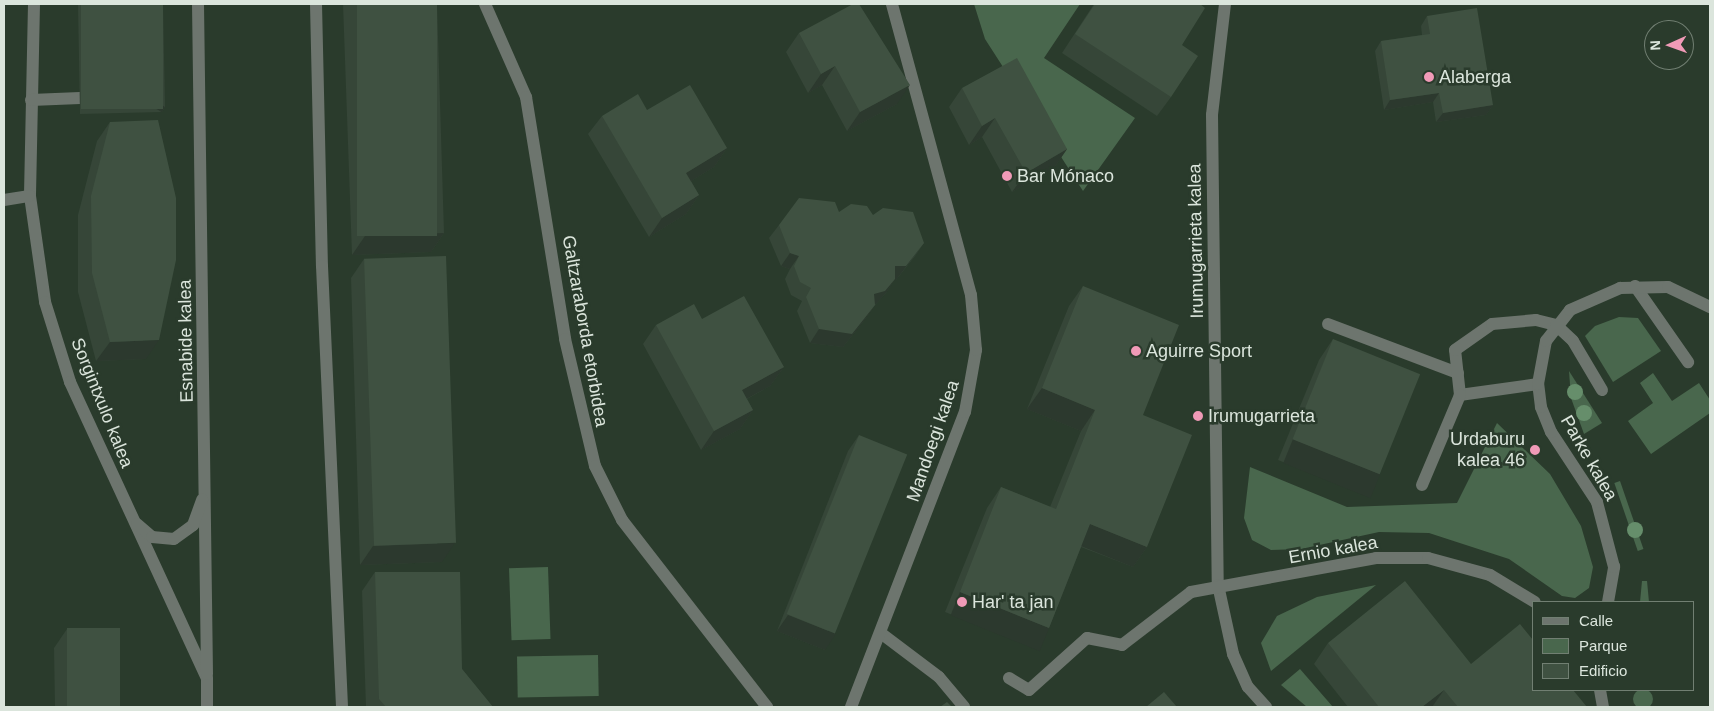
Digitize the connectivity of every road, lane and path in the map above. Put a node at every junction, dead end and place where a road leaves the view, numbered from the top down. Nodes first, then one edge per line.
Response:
1 (34, 4) edge
2 (198, 4) edge
3 (316, 4) edge
4 (485, 4) edge
5 (892, 4) edge
6 (1225, 4) edge
7 (80, 98) dead end
8 (31, 100) junction
9 (30, 196) junction
10 (4, 200) edge
11 (1635, 286) junction
12 (1710, 307) edge
13 (1328, 324) dead end
14 (1556, 324) junction
15 (1688, 362) dead end
16 (1458, 373) junction
17 (1538, 384) junction
18 (1602, 390) dead end
19 (1460, 395) junction
20 (1422, 484) dead end
21 (206, 491) junction
22 (133, 520) junction
23 (1218, 585) junction
24 (1533, 601) edge
25 (1608, 601) edge
26 (882, 634) junction
27 (207, 678) junction
28 (1009, 678) dead end
29 (1600, 691) edge
30 (207, 707) edge
31 (342, 707) edge
32 (767, 707) edge
33 (851, 707) edge
34 (964, 707) edge
35 (1266, 707) edge
36 (1603, 707) edge

1 - 8 street, Sorgintxulo kalea
2 - 21 street, Esnabide kalea
3 - 31 street
4 - 32 street, Galtzaraborda etorbidea
5 - 26 street, Mandoegi kalea
6 - 23 street, Irumugarrieta kalea
7 - 8 street
8 - 9 street, Sorgintxulo kalea
9 - 10 street
9 - 22 street, Sorgintxulo kalea
11 - 12 street, Parke kalea
11 - 14 street, Parke kalea
11 - 15 street
13 - 16 street
14 - 16 street
14 - 17 street, Parke kalea
14 - 18 street
16 - 19 street
17 - 19 street
17 - 25 street, Parke kalea
19 - 20 street
21 - 22 street
21 - 27 street, Esnabide kalea
22 - 27 street, Sorgintxulo kalea
23 - 24 street, Ernio kalea
23 - 28 street, Ernio kalea
23 - 35 street, Irumugarrieta kalea
26 - 33 street, Mandoegi kalea
26 - 34 street
27 - 30 street, Sorgintxulo kalea
29 - 36 street

